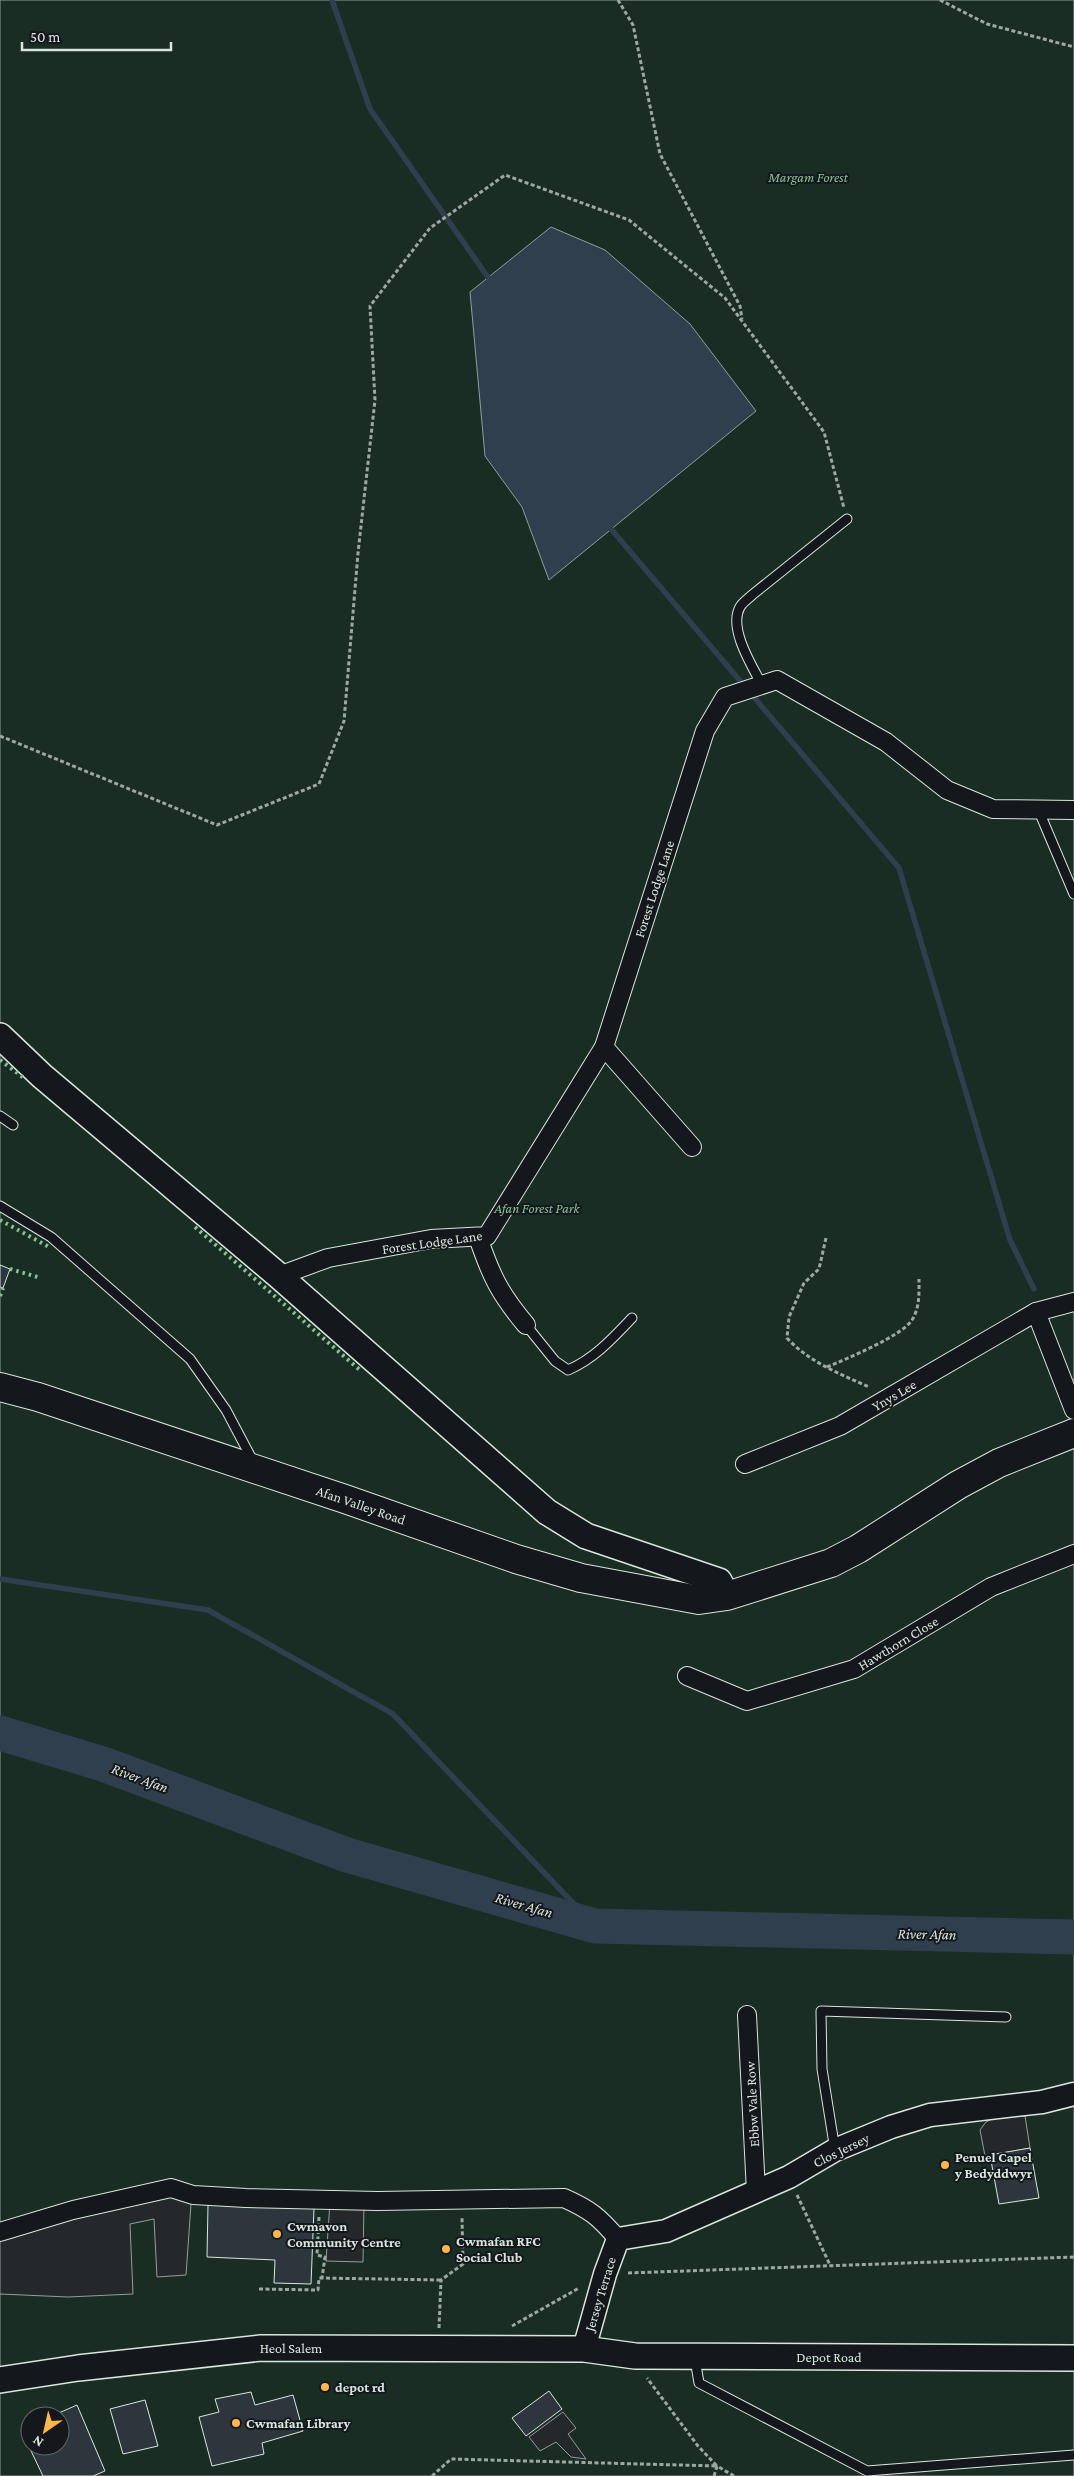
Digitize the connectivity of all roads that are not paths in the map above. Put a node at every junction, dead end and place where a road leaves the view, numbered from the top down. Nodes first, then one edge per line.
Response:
1 (847, 519) road end
2 (751, 688) junction
3 (1038, 809) junction
4 (1074, 810) edge
5 (1074, 894) edge
6 (0, 1036) edge
7 (604, 1047) junction
8 (0, 1116) edge
9 (13, 1126) dead end
10 (692, 1147) dead end
11 (0, 1206) edge
12 (478, 1237) junction
13 (279, 1276) junction
14 (1074, 1302) edge
15 (1036, 1312) junction
16 (632, 1318) dead end
17 (526, 1325) joint
18 (0, 1387) edge
19 (1074, 1410) edge
20 (1074, 1434) edge
21 (745, 1464) dead end
22 (257, 1470) junction
23 (1074, 1554) edge
24 (727, 1596) junction
25 (687, 1676) dead end
26 (747, 2015) dead end
27 (1006, 2017) dead end
28 (1074, 2094) edge
29 (835, 2150) junction
30 (756, 2192) junction
31 (0, 2232) edge
32 (618, 2239) junction
33 (584, 2349) junction
34 (694, 2356) junction
35 (1074, 2358) edge
36 (0, 2380) edge
37 (1074, 2455) edge

1 - 2 lane
2 - 3 street
2 - 7 street, Forest Lodge Lane
3 - 4 street
3 - 5 lane
6 - 13 main road
7 - 10 street
7 - 12 street, Forest Lodge Lane
8 - 9 lane
11 - 22 lane
12 - 13 street, Forest Lodge Lane
12 - 17 street
13 - 24 main road
14 - 15 street, Ynys Lee
15 - 19 street
15 - 21 street, Ynys Lee
16 - 17 lane
18 - 22 main road, Afan Valley Road
20 - 24 main road, Afan Valley Road
22 - 24 main road, Afan Valley Road
23 - 25 street, Hawthorn Close
26 - 30 street, Ebbw Vale Row
27 - 29 lane
28 - 29 street, Clos Jersey
29 - 30 street, Clos Jersey
30 - 32 street, Clos Jersey
31 - 32 street
32 - 33 street, Jersey Terrace
33 - 34 main road, Depot Road
33 - 36 main road, Heol Salem
34 - 35 main road, Depot Road
34 - 37 lane

